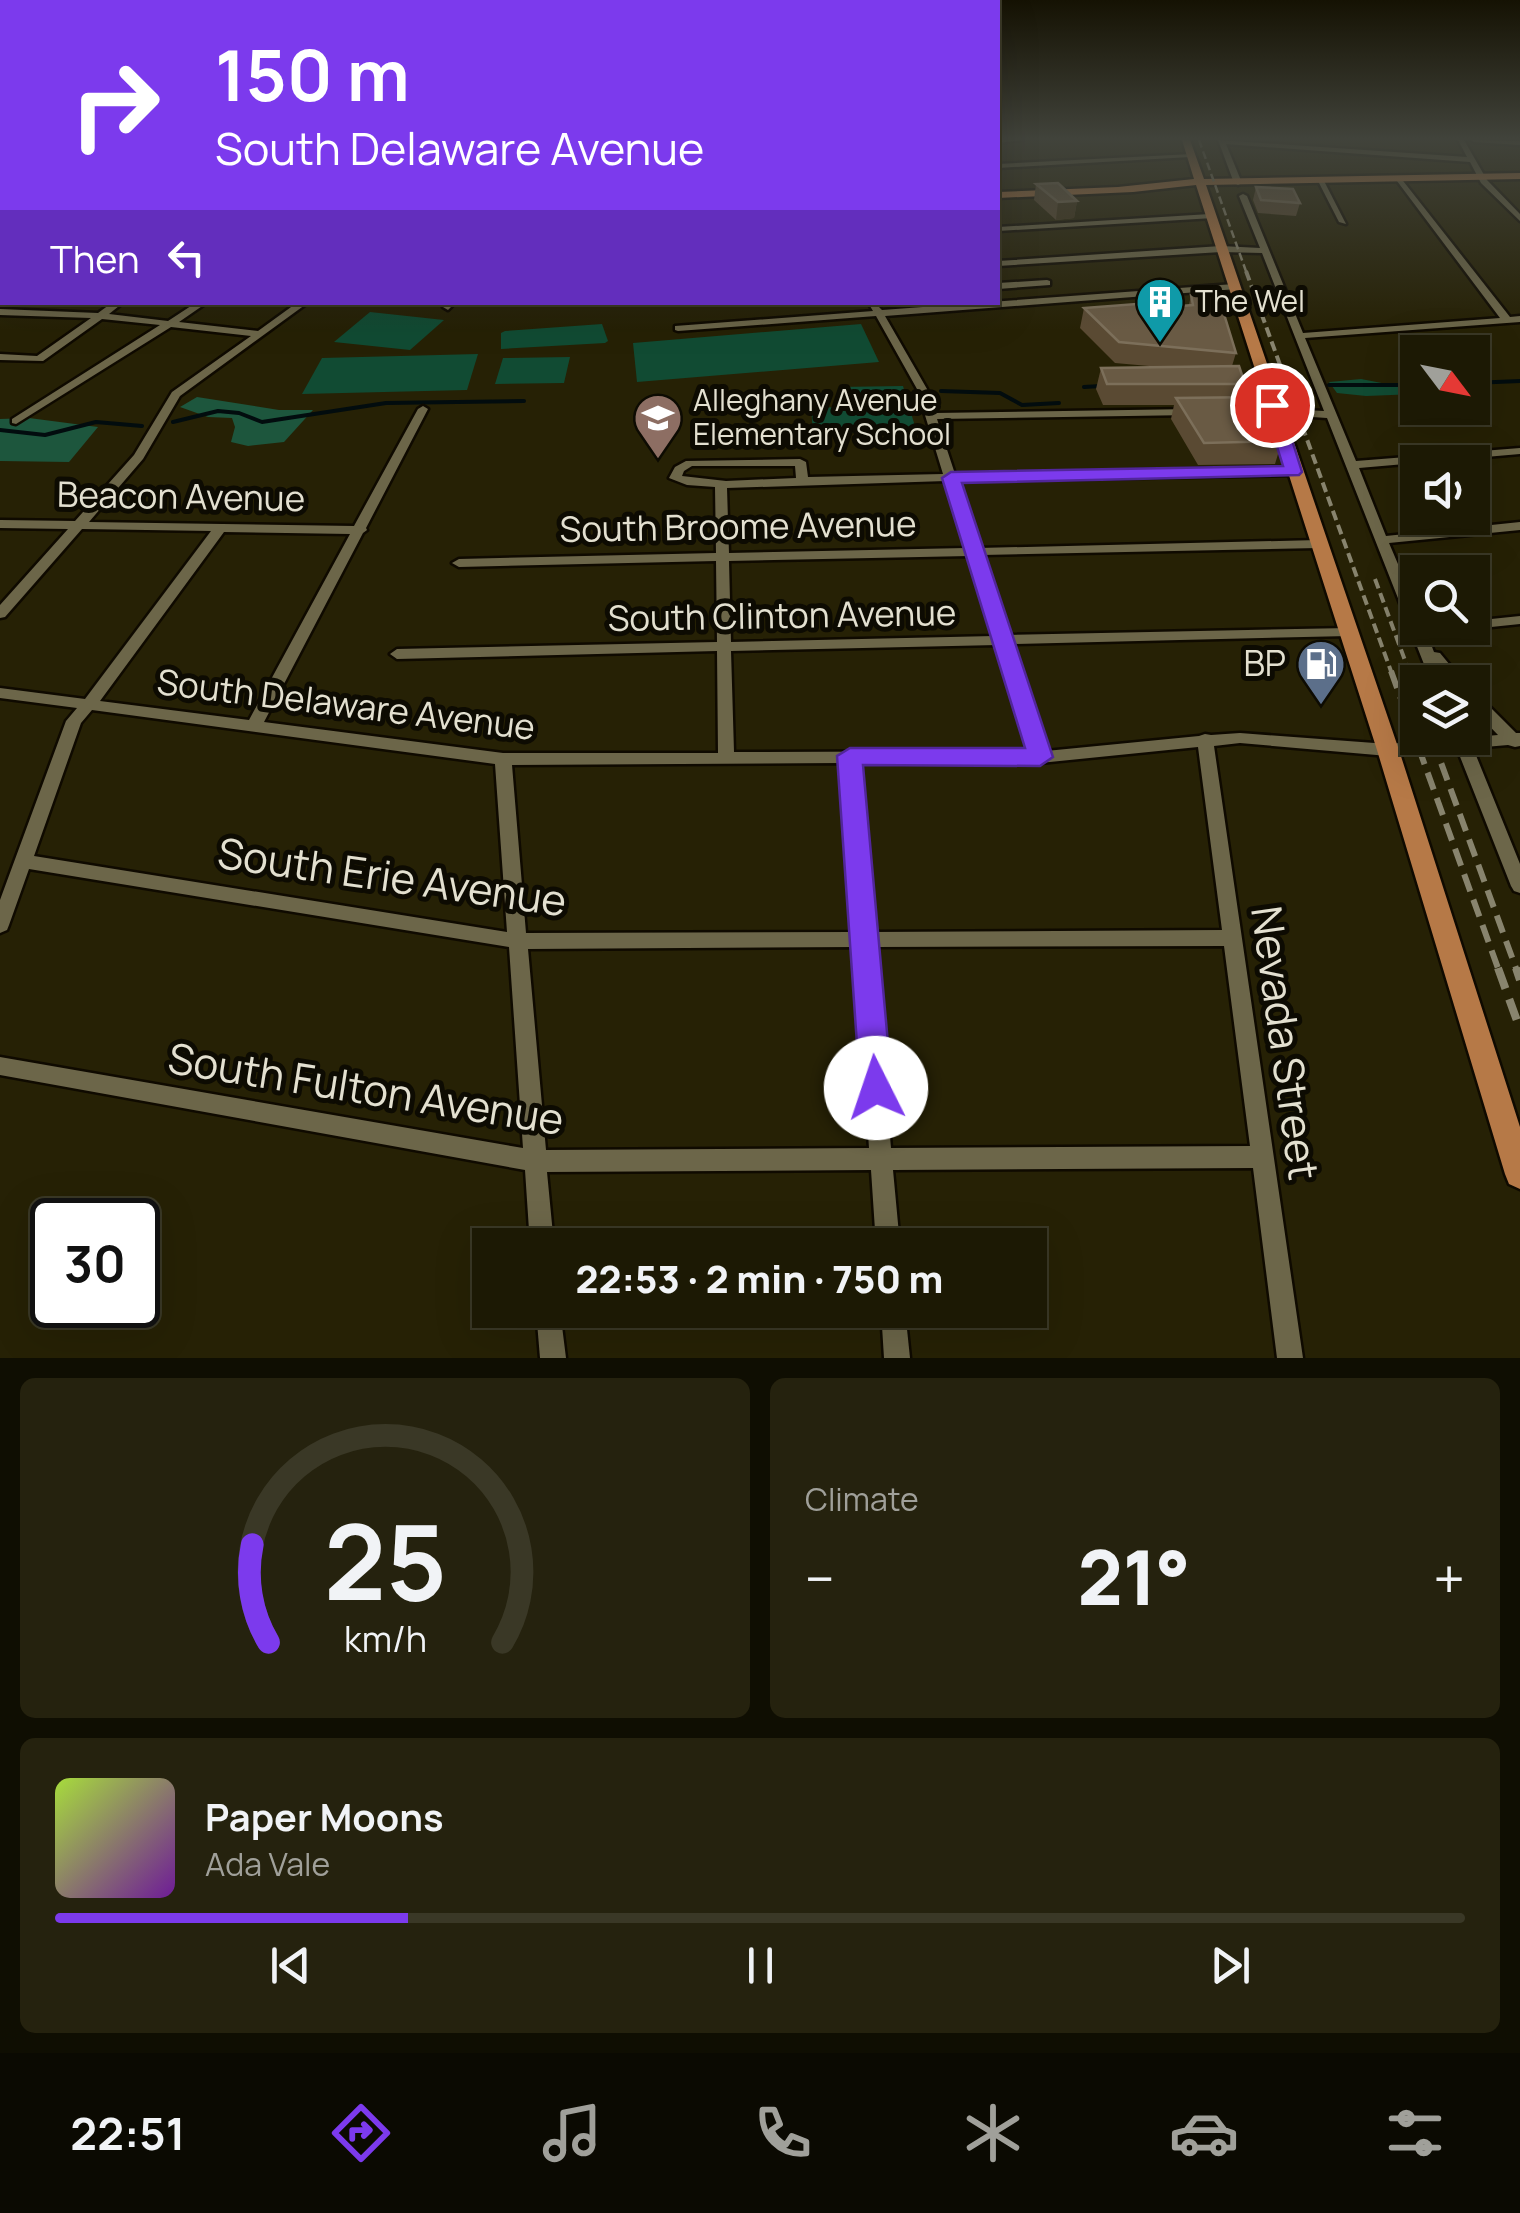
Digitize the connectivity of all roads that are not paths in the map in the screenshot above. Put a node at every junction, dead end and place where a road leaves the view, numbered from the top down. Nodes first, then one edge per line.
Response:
1 (1206, 203) edge
2 (1247, 203) edge
3 (1333, 203) edge
4 (1418, 203) edge
5 (1210, 216) junction
6 (1343, 222) dead end
7 (1000, 228) edge
8 (1221, 249) junction
9 (1266, 251) junction
10 (1000, 264) edge
11 (1047, 283) dead end
12 (1000, 286) edge
13 (1234, 287) junction
14 (1000, 301) edge
15 (116, 305) edge
16 (199, 305) edge
17 (301, 305) edge
18 (927, 305) edge
19 (876, 308) edge
20 (0, 312) edge
21 (102, 316) junction
22 (1520, 319) edge
23 (1507, 320) junction
24 (170, 324) junction
25 (678, 328) dead end
26 (260, 334) junction
27 (1300, 336) junction
28 (0, 357) edge
29 (423, 409) dead end
30 (1244, 411) edge
31 (1274, 411) junction
32 (1204, 412) edge
33 (1333, 415) junction
34 (930, 416) junction
35 (16, 422) dead end
36 (1520, 450) edge
37 (1352, 465) junction
38 (1293, 472) junction
39 (951, 478) junction
40 (802, 480) junction
41 (721, 482) junction
42 (0, 524) edge
43 (79, 526) junction
44 (1520, 526) edge
45 (220, 528) junction
46 (361, 530) junction
47 (1382, 540) junction
48 (1318, 544) junction
49 (975, 551) junction
50 (724, 557) junction
51 (459, 563) dead end
52 (1400, 585) edge
53 (0, 614) edge
54 (1520, 620) edge
55 (1490, 623) edge
56 (1348, 632) junction
57 (1003, 640) junction
58 (726, 647) junction
59 (396, 654) dead end
60 (0, 694) edge
61 (91, 704) junction
62 (1490, 715) edge
63 (254, 726) junction
64 (1206, 739) junction
65 (1490, 741) edge
66 (1518, 741) edge
67 (1400, 749) edge
68 (1388, 750) junction
69 (1469, 755) edge
70 (850, 756) junction
71 (726, 757) junction
72 (1040, 757) junction
73 (502, 759) junction
74 (24, 861) junction
75 (1520, 886) edge
76 (0, 926) edge
77 (1232, 938) junction
78 (518, 940) junction
79 (864, 941) junction
80 (0, 1066) edge
81 (1263, 1157) junction
82 (534, 1161) junction
83 (882, 1162) junction
84 (1520, 1174) edge
85 (540, 1228) edge
86 (887, 1228) edge
87 (550, 1328) edge
88 (895, 1328) edge
89 (553, 1358) edge
90 (897, 1358) edge
91 (1290, 1358) edge

1 - 5 main road
2 - 9 street
3 - 6 street
4 - 23 street
5 - 7 street
5 - 8 main road
8 - 9 street
8 - 10 street
8 - 13 main road
9 - 27 street
11 - 12 street
13 - 14 street
13 - 31 main road
15 - 21 street
16 - 24 street
17 - 26 street
18 - 19 street
19 - 25 street
19 - 34 street
20 - 21 street
21 - 24 street
21 - 28 street
22 - 23 street
23 - 27 street
24 - 26 street
24 - 35 street
26 - 43 street
27 - 33 street
29 - 46 street
30 - 31 street
31 - 33 street
31 - 38 main road
32 - 34 street
33 - 37 street
34 - 39 street
36 - 37 street
37 - 47 street
38 - 39 street
38 - 48 main road
39 - 40 street
39 - 49 street
40 - 41 street
40 - 41 street
41 - 50 street
42 - 43 street, Beacon Avenue
43 - 45 street, Beacon Avenue
43 - 53 street
44 - 47 street
45 - 46 street, Beacon Avenue
45 - 61 street
46 - 63 street
47 - 52 street
48 - 49 street, South Broome Avenue
48 - 56 main road
49 - 50 street, South Broome Avenue
49 - 57 street
50 - 51 street, South Broome Avenue
50 - 58 street
54 - 55 street
56 - 57 street, South Clinton Avenue
56 - 68 main road
57 - 58 street, South Clinton Avenue
57 - 72 street
58 - 59 street, South Clinton Avenue
58 - 71 street
60 - 61 street, South Delaware Avenue
61 - 63 street, South Delaware Avenue
61 - 74 street
62 - 66 street
63 - 73 street, South Delaware Avenue
64 - 68 street, South Delaware Avenue
64 - 72 street, South Delaware Avenue
64 - 77 street, Nevada Street
65 - 66 street, South Delaware Avenue
67 - 68 street, South Delaware Avenue
68 - 84 main road
69 - 75 street
70 - 71 street, South Delaware Avenue
70 - 72 street, South Delaware Avenue
70 - 79 street
71 - 73 street, South Delaware Avenue
73 - 78 street
74 - 76 street
74 - 78 street, South Erie Avenue
77 - 79 street, South Erie Avenue
77 - 81 street, Nevada Street
78 - 79 street, South Erie Avenue
78 - 82 street
79 - 83 street
80 - 82 street, South Fulton Avenue
81 - 83 street, South Fulton Avenue
81 - 91 street, Nevada Street
82 - 83 street, South Fulton Avenue
82 - 85 street
83 - 86 street
87 - 89 street
88 - 90 street

